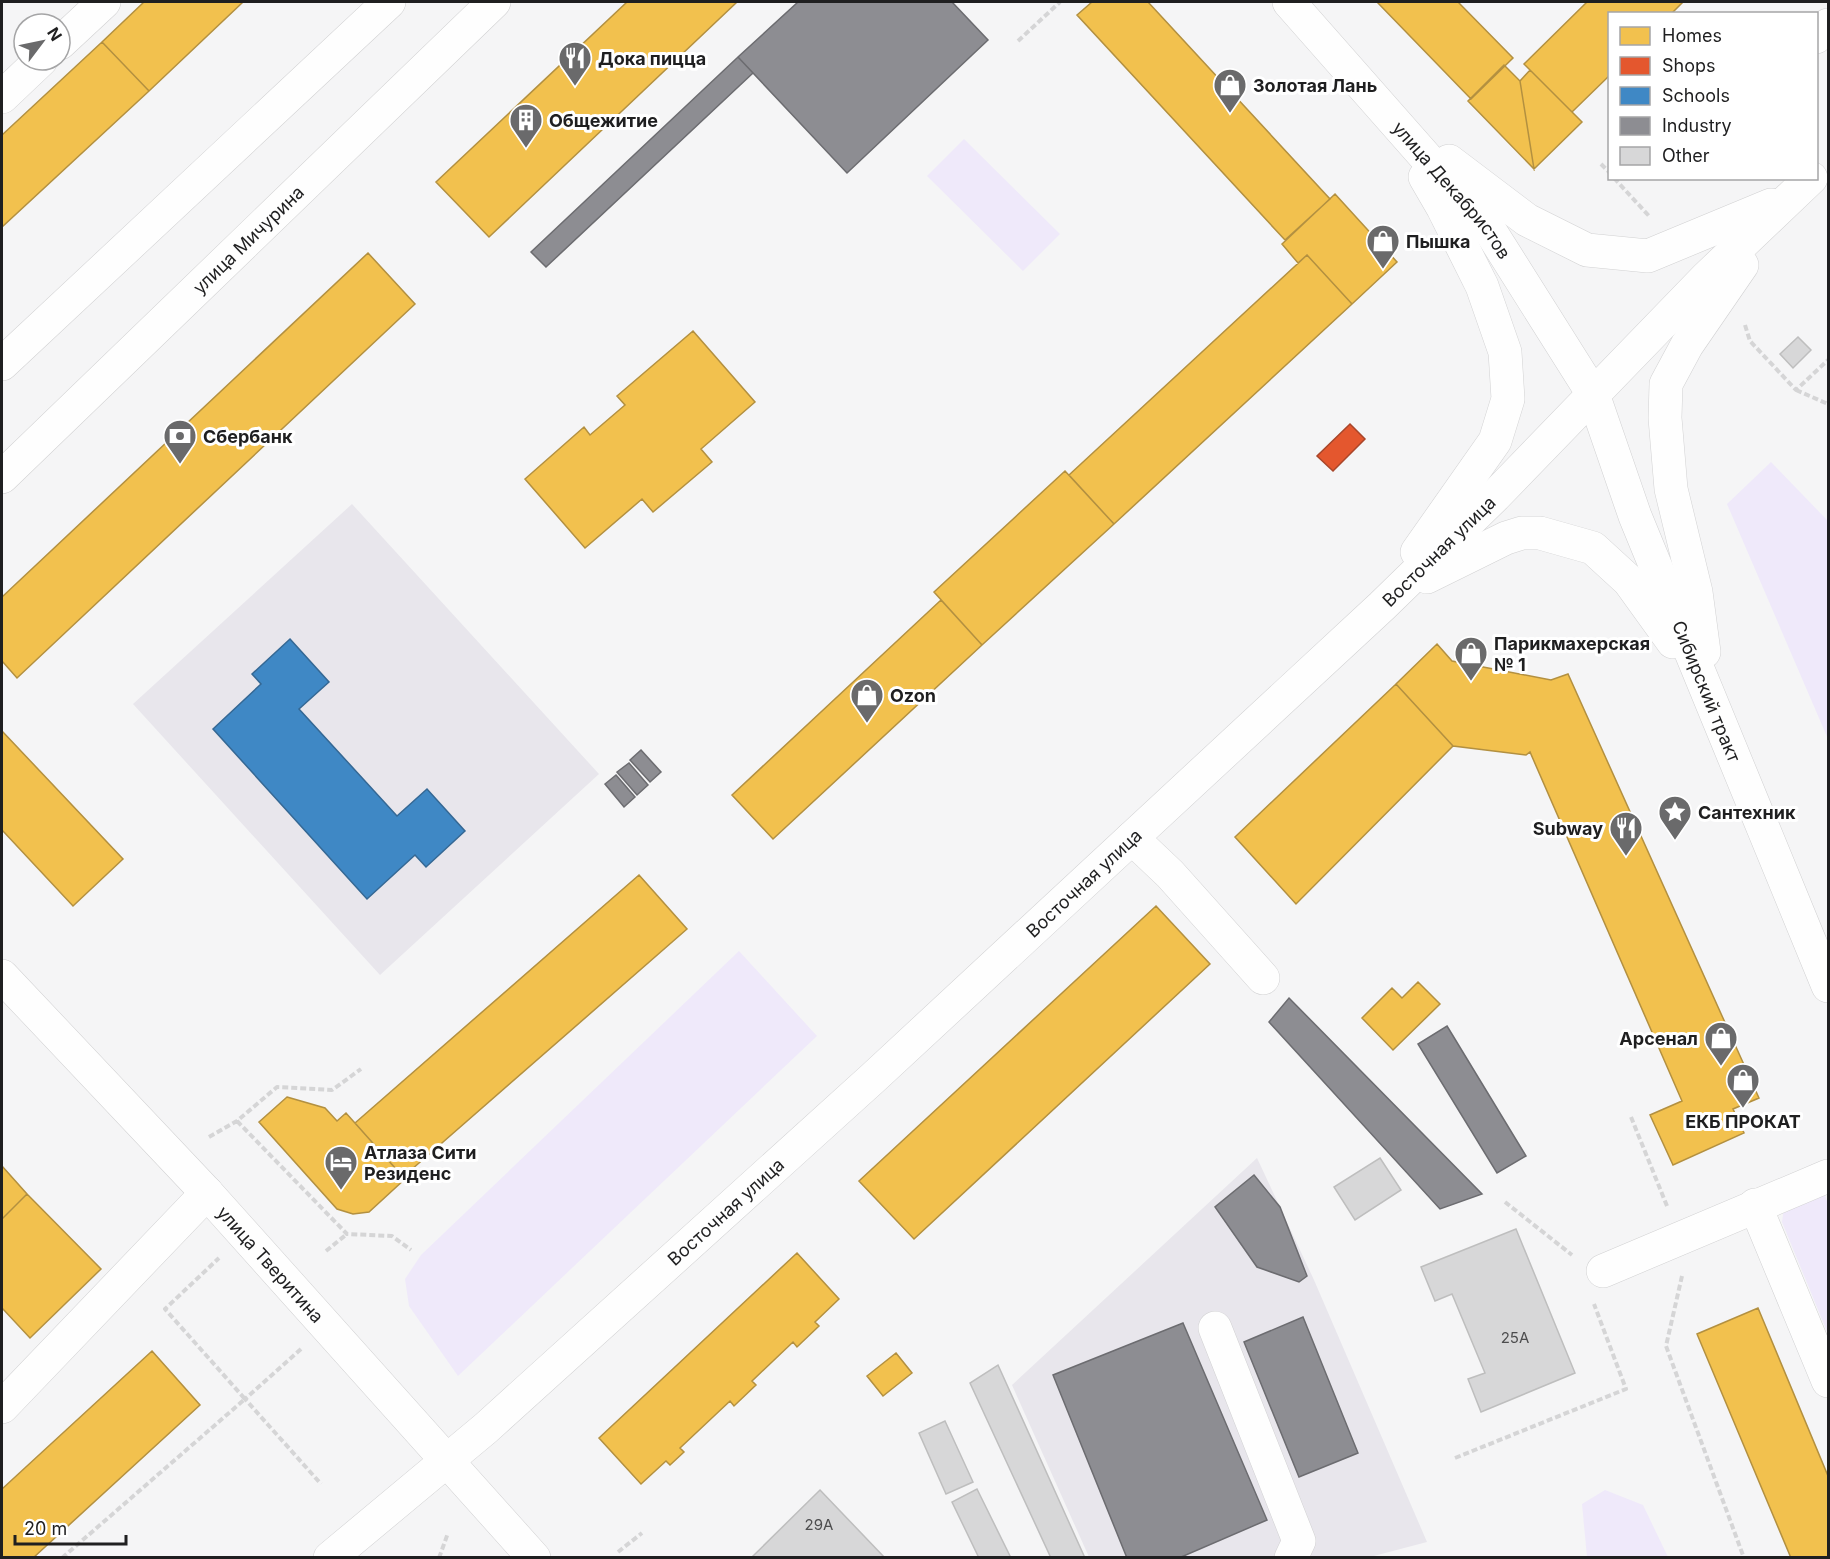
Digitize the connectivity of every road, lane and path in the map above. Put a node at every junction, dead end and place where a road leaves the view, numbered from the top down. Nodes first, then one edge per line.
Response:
1 (104, 2) edge
2 (389, 2) edge
3 (494, 2) edge
4 (1060, 2) edge
5 (1289, 2) edge
6 (72, 32) edge
7 (1018, 41) dead end
8 (29, 72) edge
9 (2, 98) edge
10 (1381, 104) junction
11 (1601, 164) dead end
12 (1608, 171) edge
13 (1807, 182) edge
14 (1743, 318) dead end
15 (1828, 360) edge
16 (2, 364) edge
17 (1796, 390) junction
18 (1593, 394) junction
19 (1828, 404) edge
20 (2, 477) edge
21 (1382, 606) junction
22 (1709, 696) junction
23 (1132, 837) junction
24 (2, 976) edge
25 (1263, 978) dead end
26 (1828, 986) edge
27 (362, 1070) dead end
28 (1631, 1117) dead end
29 (237, 1121) junction
30 (209, 1137) dead end
31 (1828, 1176) edge
32 (207, 1193) junction
33 (1505, 1202) dead end
34 (1755, 1205) junction
35 (1668, 1208) dead end
36 (1693, 1232) junction
37 (347, 1234) junction
38 (411, 1250) dead end
39 (326, 1251) dead end
40 (222, 1255) dead end
41 (1590, 1265) joint
42 (1215, 1328) dead end
43 (304, 1346) dead end
44 (1828, 1381) edge
45 (245, 1399) junction
46 (2, 1407) edge
47 (446, 1462) junction
48 (321, 1485) dead end
49 (448, 1533) dead end
50 (642, 1533) dead end
51 (618, 1552) dead end
52 (62, 1557) edge
53 (330, 1557) edge
54 (439, 1557) edge
55 (534, 1557) edge
56 (1291, 1557) edge
57 (1744, 1557) edge

1 - 6 main road
2 - 16 main road
3 - 20 main road, улица Мичурина
4 - 7 path
5 - 10 main road, улица Декабристов
8 - 9 main road
10 - 13 main road
10 - 18 main road, улица Декабристов
10 - 21 main road
11 - 12 path
13 - 18 main road, Восточная улица
13 - 22 main road
14 - 17 path
15 - 17 path
17 - 19 path
18 - 21 main road, Восточная улица
18 - 22 main road, Сибирский тракт
21 - 22 main road
21 - 23 main road, Восточная улица
22 - 26 main road, Сибирский тракт
23 - 25 main road
23 - 47 main road, Восточная улица
24 - 32 main road, улица Тверитина
27 - 29 path
28 - 35 path
29 - 30 path
29 - 37 path
31 - 34 main road
32 - 46 main road
32 - 47 main road, улица Тверитина
33 - 41 path
34 - 36 main road
34 - 44 main road
36 - 41 main road
36 - 57 path
37 - 38 path
37 - 39 path
40 - 45 path
42 - 56 main road
43 - 45 path
45 - 48 path
45 - 52 path
47 - 53 main road, Восточная улица
47 - 55 main road, улица Тверитина
49 - 54 path
50 - 51 path

